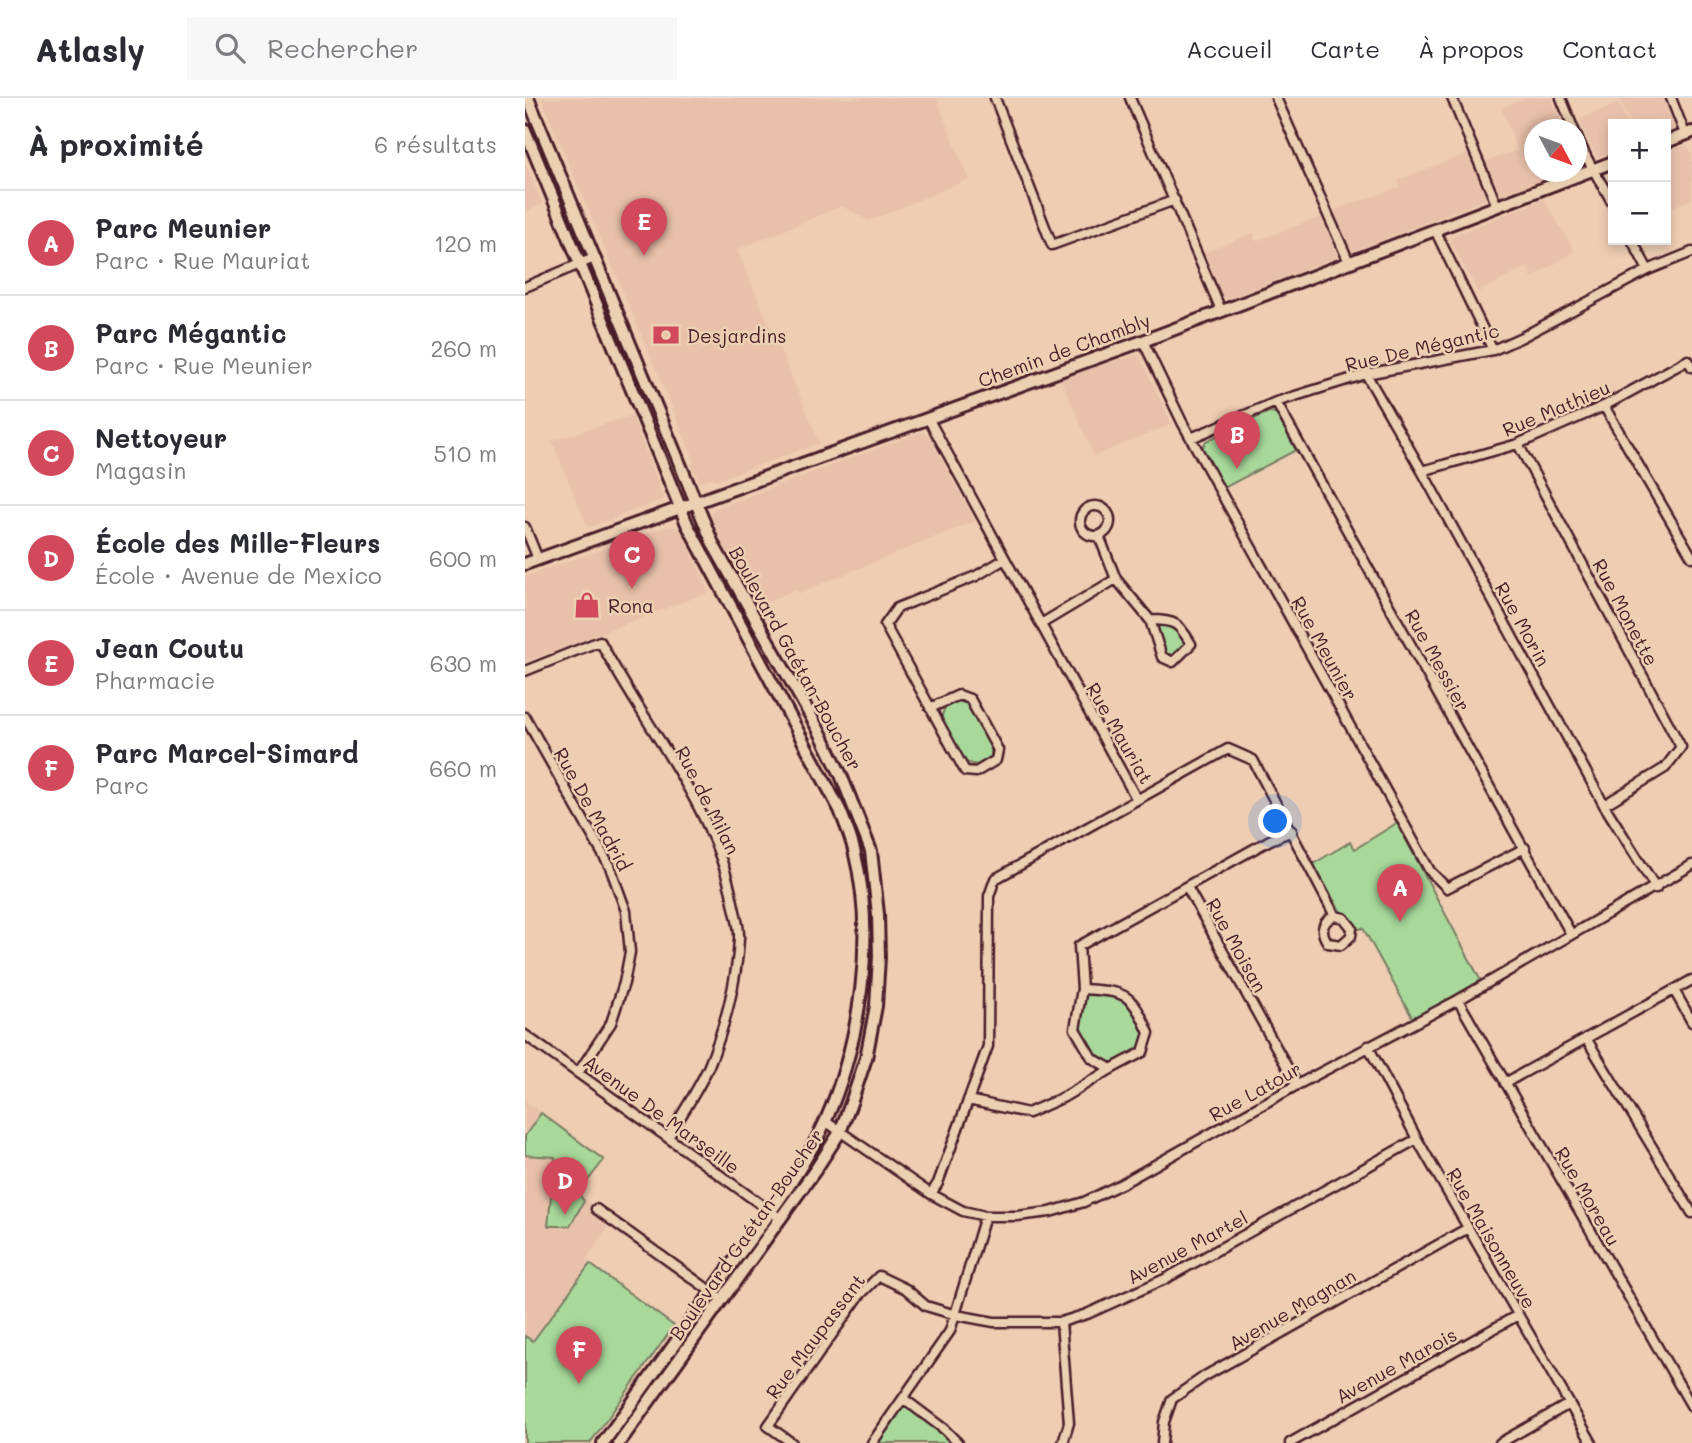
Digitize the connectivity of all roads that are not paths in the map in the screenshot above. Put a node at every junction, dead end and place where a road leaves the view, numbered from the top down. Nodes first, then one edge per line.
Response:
1 (528, 98) edge
2 (995, 98) edge
3 (1130, 98) edge
4 (1276, 98) edge
5 (1452, 98) edge
6 (1561, 98) edge
7 (1671, 98) edge
8 (1570, 119) edge
9 (525, 130) edge
10 (1689, 133) edge
11 (1671, 140) edge
12 (533, 148) junction
13 (1587, 162) edge
14 (1608, 164) edge
15 (1593, 170) junction
16 (561, 177) junction
17 (1608, 196) edge
18 (1174, 200) junction
19 (1497, 206) junction
20 (1435, 230) junction
21 (1635, 245) edge
22 (1692, 252) edge
23 (594, 258) junction
24 (1349, 262) junction
25 (580, 264) junction
26 (1648, 270) junction
27 (525, 287) edge
28 (1221, 310) junction
29 (1143, 341) junction
30 (1493, 349) junction
31 (1692, 367) edge
32 (1366, 374) junction
33 (1276, 402) junction
34 (1604, 406) junction
35 (928, 418) junction
36 (1191, 438) junction
37 (1518, 444) junction
38 (1422, 471) junction
39 (695, 503) junction
40 (681, 508) junction
41 (525, 527) edge
42 (1099, 536) dead end
43 (1692, 557) edge
44 (538, 559) junction
45 (1005, 559) junction
46 (525, 564) edge
47 (1116, 579) junction
48 (1150, 620) junction
49 (1041, 624) junction
50 (525, 671) edge
51 (930, 708) junction
52 (525, 717) edge
53 (1136, 798) junction
54 (1604, 805) junction
55 (1292, 831) junction
56 (1525, 848) junction
57 (1692, 866) edge
58 (1187, 887) junction
59 (1655, 888) junction
60 (1335, 916) dead end
61 (1571, 934) junction
62 (1692, 980) edge
63 (1082, 989) junction
64 (1674, 990) junction
65 (1458, 1000) junction
66 (1692, 1022) edge
67 (525, 1035) edge
68 (1586, 1038) junction
69 (1368, 1046) junction
70 (1111, 1069) junction
71 (577, 1073) junction
72 (1505, 1083) junction
73 (1297, 1085) junction
74 (968, 1100) junction
75 (825, 1121) junction
76 (840, 1132) junction
77 (668, 1138) junction
78 (1417, 1139) junction
79 (931, 1194) junction
80 (596, 1209) dead end
81 (770, 1212) junction
82 (1692, 1213) edge
83 (985, 1216) junction
84 (781, 1219) junction
85 (1468, 1228) junction
86 (712, 1292) junction
87 (722, 1300) junction
88 (955, 1315) junction
89 (1518, 1315) junction
90 (1061, 1322) junction
91 (904, 1399) junction
92 (1569, 1404) junction
93 (1692, 1407) edge
94 (612, 1441) edge
95 (792, 1443) edge
96 (872, 1443) edge
97 (958, 1443) edge
98 (1063, 1443) edge
99 (1162, 1443) edge
100 (1290, 1443) edge
101 (1500, 1443) edge
102 (1592, 1443) edge

1 - 16 street, Boulevard Gaétan-Boucher
2 - 18 street
3 - 18 street
4 - 24 street
5 - 19 street
6 - 8 street
7 - 10 street
9 - 12 street, Boulevard Gaétan-Boucher
10 - 11 street
12 - 16 street
12 - 25 street, Boulevard Gaétan-Boucher
13 - 15 street
14 - 15 street, Chemin de Chambly
15 - 17 street
15 - 19 street, Chemin de Chambly
16 - 23 street, Boulevard Gaétan-Boucher
18 - 28 street
19 - 20 street, Chemin de Chambly
20 - 24 street, Chemin de Chambly
20 - 30 street
21 - 26 street
22 - 26 street, Rue De Mégantic
23 - 25 street
23 - 39 street, Boulevard Gaétan-Boucher
24 - 28 street, Chemin de Chambly
25 - 27 street
25 - 40 street, Boulevard Gaétan-Boucher
26 - 30 street, Rue De Mégantic
28 - 29 street, Chemin de Chambly
29 - 35 street, Chemin de Chambly
29 - 36 street, Rue Meunier
30 - 32 street, Rue De Mégantic
31 - 34 street, Rue Mathieu
32 - 33 street, Rue De Mégantic
32 - 38 street, Rue Morin
33 - 36 street, Rue De Mégantic
33 - 56 street, Rue Messier
34 - 37 street, Rue Mathieu
34 - 43 street
35 - 39 street, Chemin de Chambly
35 - 45 street, Rue Mauriat
36 - 56 street, Rue Meunier
37 - 38 street, Rue Mathieu
37 - 54 street, Rue Monette
38 - 54 street, Rue Morin
39 - 40 street, Chemin de Chambly
39 - 76 street, Boulevard Gaétan-Boucher
40 - 44 street, Chemin de Chambly
40 - 75 street, Boulevard Gaétan-Boucher
41 - 44 street
42 - 47 street
44 - 46 street, Chemin de Chambly
45 - 49 street, Rue Mauriat
45 - 51 street
47 - 48 street
47 - 49 street
48 - 48 street
49 - 53 street, Rue Mauriat
50 - 77 street, Rue de Milan
51 - 51 street
52 - 71 street, Rue De Madrid
53 - 55 street, Rue Mauriat
53 - 74 street
54 - 59 street, Rue Morin
55 - 58 street, Rue Moisan
55 - 60 street, Rue Mauriat
56 - 61 street, Rue Messier
57 - 59 street, Rue Latour
58 - 63 street
58 - 73 street, Rue Moisan
59 - 61 street, Rue Latour
61 - 65 street, Rue Latour
62 - 64 street
63 - 70 street
63 - 70 street
64 - 66 street
64 - 68 street
65 - 69 street, Rue Latour
65 - 72 street, Rue Moreau
67 - 71 street, Avenue De Marseille
68 - 72 street
68 - 82 street
69 - 73 street, Rue Latour
69 - 78 street, Rue Maisonneuve
70 - 74 street
71 - 77 street, Avenue De Marseille
72 - 93 street, Rue Moreau
73 - 83 street, Rue Latour
74 - 79 street
75 - 76 street, Rue Latour
75 - 81 street, Boulevard Gaétan-Boucher
76 - 79 street, Rue Latour
76 - 84 street, Boulevard Gaétan-Boucher
77 - 81 street, Avenue De Marseille
78 - 85 street, Rue Maisonneuve
78 - 90 street, Avenue Martel
79 - 83 street, Rue Latour
80 - 86 street
81 - 84 street, Avenue De Marseille
81 - 86 street, Boulevard Gaétan-Boucher
83 - 88 street
84 - 87 street, Boulevard Gaétan-Boucher
85 - 89 street, Rue Maisonneuve
85 - 99 street, Avenue Magnan
86 - 87 street
86 - 94 street, Boulevard Gaétan-Boucher
87 - 94 street, Boulevard Gaétan-Boucher
88 - 90 street, Avenue Martel
88 - 91 street
88 - 95 street, Rue Maupassant
89 - 92 street, Rue Maisonneuve
89 - 100 street, Avenue Marois
90 - 98 street
91 - 96 street
91 - 97 street
92 - 101 street
92 - 102 street, Rue Maisonneuve

